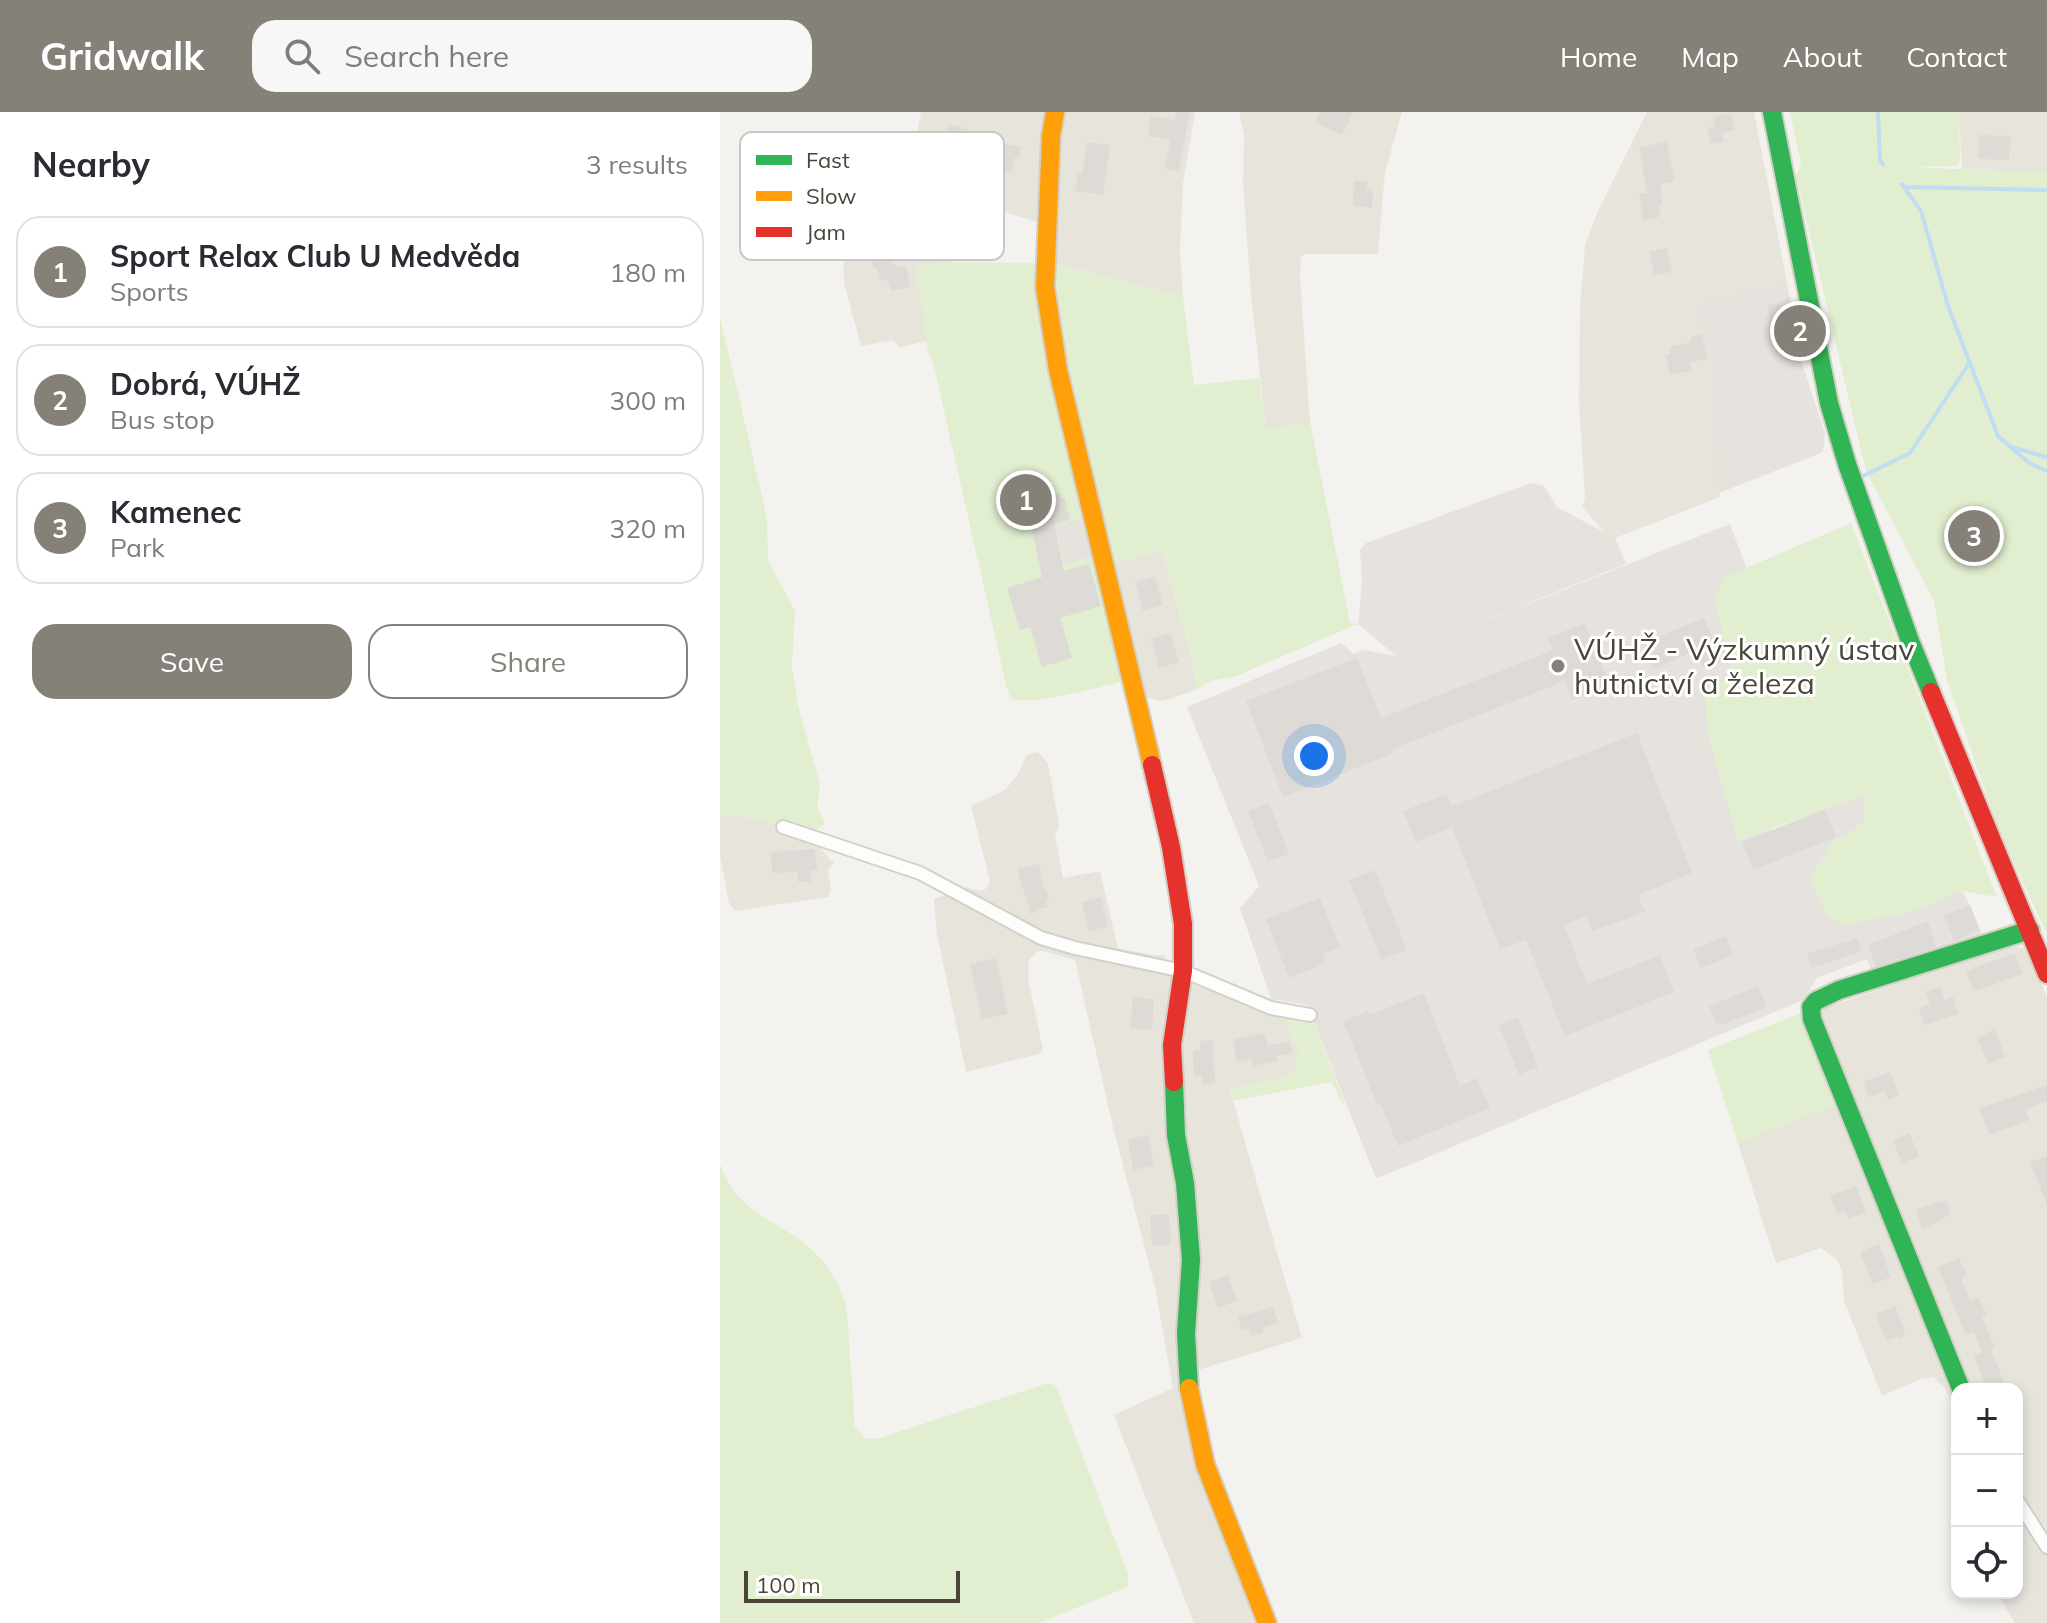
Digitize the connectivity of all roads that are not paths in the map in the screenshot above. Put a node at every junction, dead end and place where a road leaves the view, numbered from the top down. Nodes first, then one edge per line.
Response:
1 (1055, 112) edge
2 (1772, 112) edge
3 (783, 827) dead end
4 (2030, 930) junction
5 (1183, 971) junction
6 (2047, 974) edge
7 (1310, 1015) dead end
8 (1959, 1383) edge
9 (2023, 1509) edge
10 (2047, 1547) edge
11 (1267, 1623) edge

1 - 5 street
2 - 4 street
3 - 5 street
4 - 6 street
4 - 8 street
5 - 7 street
5 - 11 street
9 - 10 street

